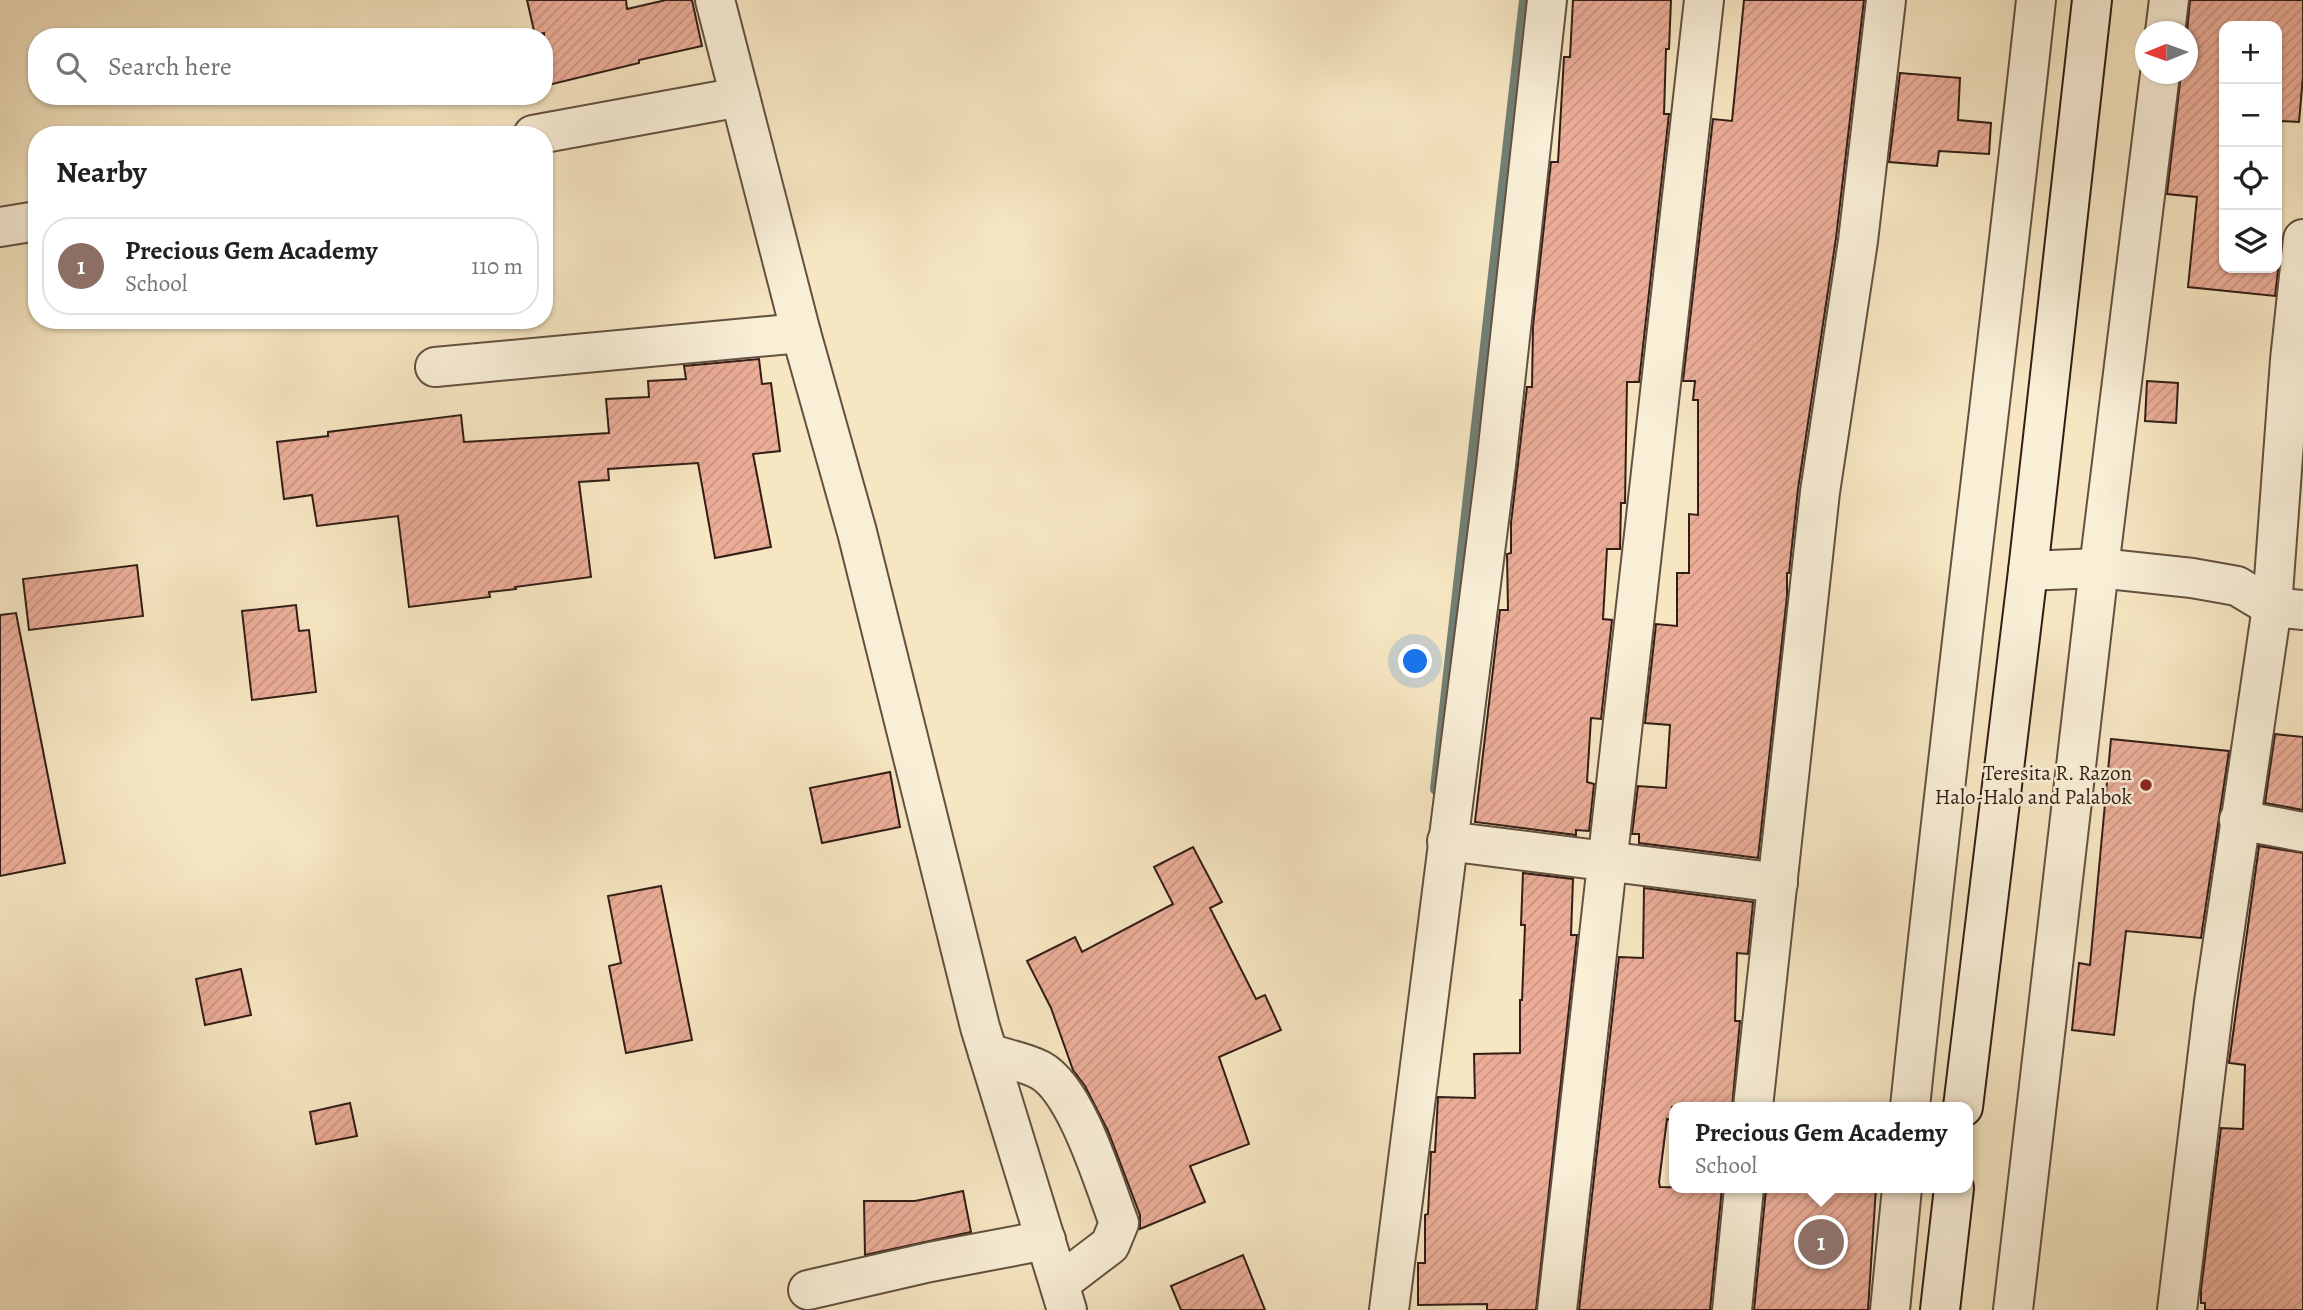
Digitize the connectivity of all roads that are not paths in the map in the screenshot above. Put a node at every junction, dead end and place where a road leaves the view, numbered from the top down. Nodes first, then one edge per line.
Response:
1 (715, 0) edge
2 (1547, 0) edge
3 (1703, 0) edge
4 (1885, 0) edge
5 (2036, 0) edge
6 (2092, 0) edge
7 (2169, 0) edge
8 (2166, 21) edge
9 (2159, 84) edge
10 (740, 97) junction
11 (553, 131) edge
12 (28, 222) edge
13 (0, 227) edge
14 (2303, 239) edge
15 (801, 334) junction
16 (2296, 361) edge
17 (435, 367) dead end
18 (2099, 568) junction
19 (2028, 571) junction
20 (2288, 609) edge
21 (2239, 820) junction
22 (2303, 832) edge
23 (1447, 841) junction
24 (1608, 860) junction
25 (1778, 883) junction
26 (988, 1053) junction
27 (1754, 1102) edge
28 (1911, 1102) edge
29 (1964, 1102) edge
30 (1744, 1193) edge
31 (1902, 1193) edge
32 (1953, 1193) edge
33 (1046, 1240) junction
34 (808, 1290) dead end
35 (1063, 1297) edge
36 (1390, 1310) edge
37 (1558, 1310) edge
38 (1732, 1310) edge
39 (1890, 1310) edge
40 (1940, 1310) edge
41 (2013, 1310) edge
42 (2178, 1310) edge

1 - 10 street
2 - 23 street
3 - 24 street
4 - 25 street
5 - 28 street
6 - 19 street
7 - 8 street
9 - 18 street
10 - 11 street
10 - 15 street
12 - 13 street
14 - 16 street
15 - 17 street
15 - 26 street
16 - 20 street
18 - 19 street
18 - 20 street
18 - 41 street
19 - 29 street
20 - 21 street
21 - 22 street
21 - 42 street
23 - 24 street
23 - 36 street
24 - 25 street
24 - 37 street
25 - 27 street
26 - 33 street
26 - 35 street
30 - 38 street
31 - 39 street
32 - 40 street
33 - 34 street
33 - 35 street

